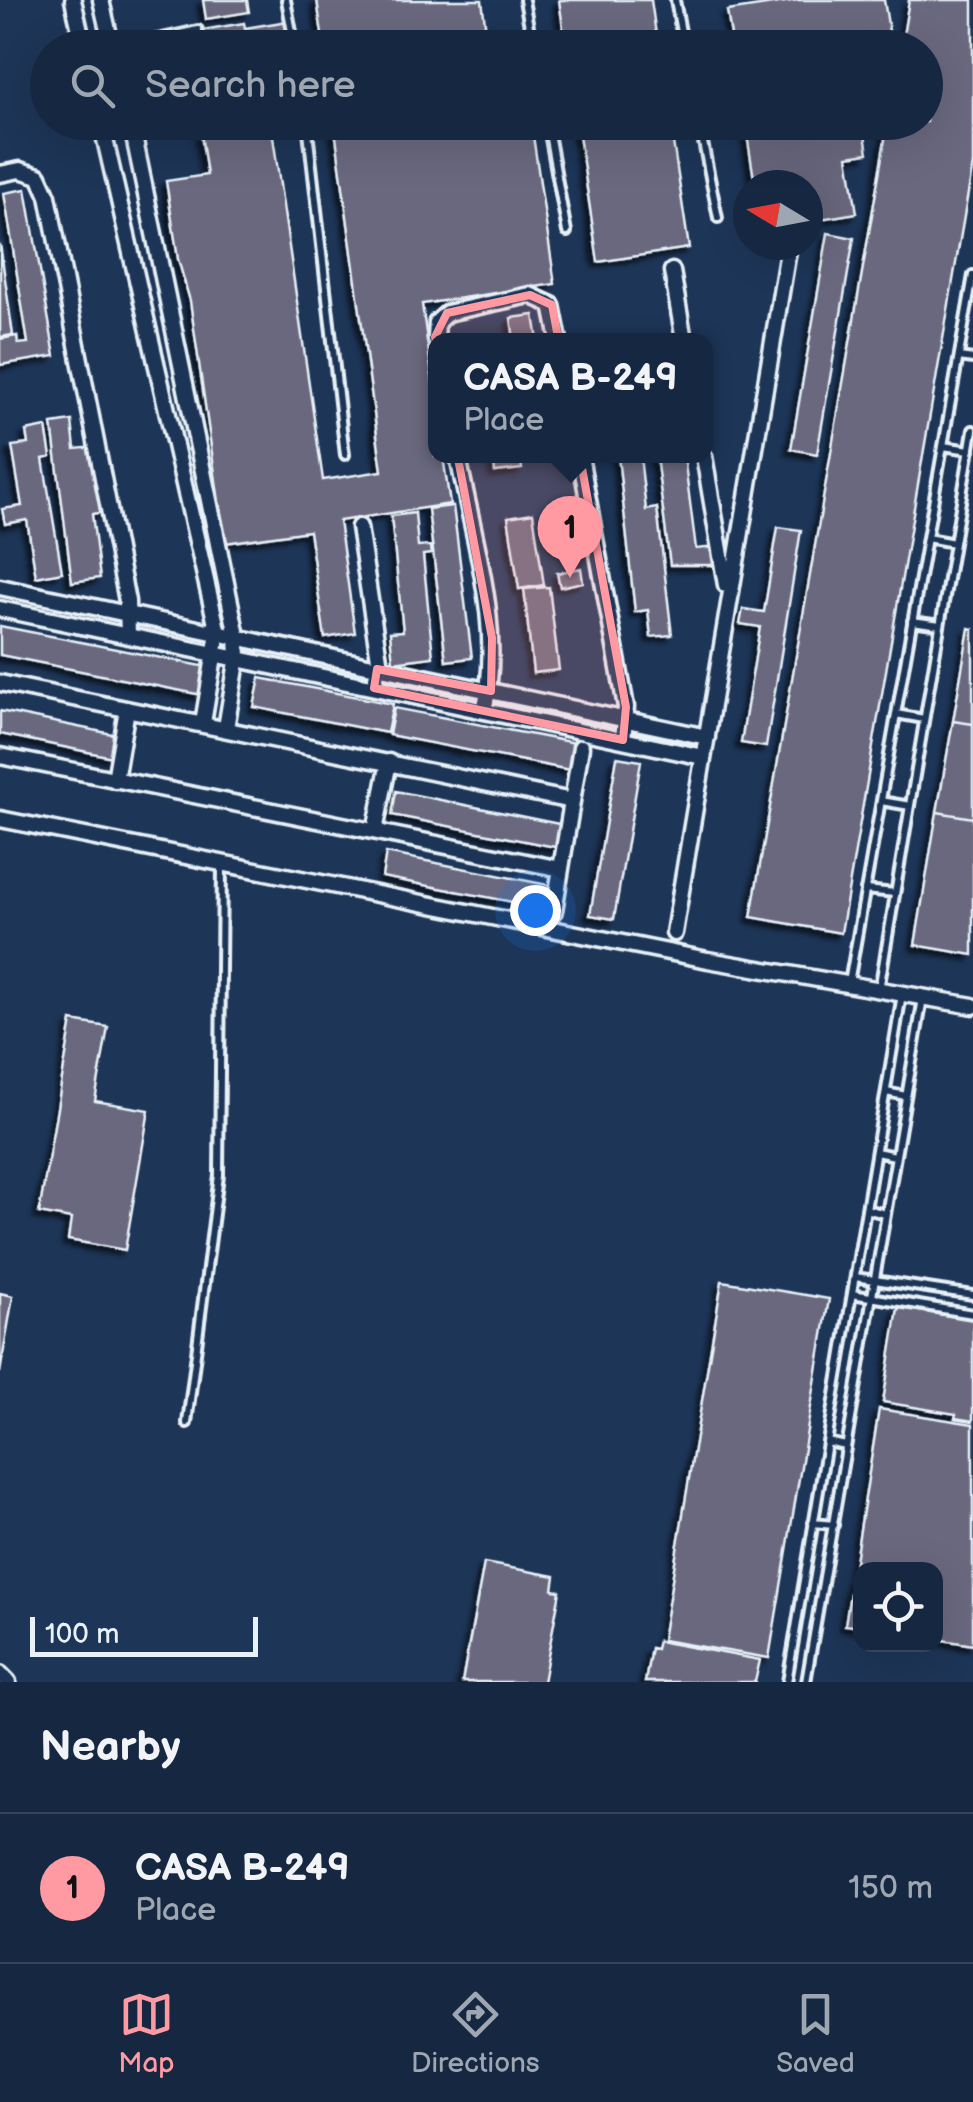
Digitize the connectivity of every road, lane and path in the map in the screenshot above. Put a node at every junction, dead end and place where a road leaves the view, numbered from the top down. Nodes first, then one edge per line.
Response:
1 (73, 0) edge
2 (100, 0) edge
3 (286, 0) edge
4 (524, 0) edge
5 (674, 0) edge
6 (80, 30) edge
7 (109, 30) edge
8 (292, 30) edge
9 (530, 30) edge
10 (680, 30) edge
11 (105, 140) edge
12 (134, 140) edge
13 (309, 140) edge
14 (550, 140) edge
15 (703, 140) edge
16 (0, 174) edge
17 (718, 218) dead end
18 (566, 232) dead end
19 (787, 260) edge
20 (672, 271) dead end
21 (973, 276) edge
22 (436, 333) edge
23 (558, 333) edge
24 (683, 333) edge
25 (959, 356) junction
26 (973, 359) edge
27 (973, 430) edge
28 (943, 446) junction
29 (970, 450) junction
30 (344, 455) dead end
31 (459, 463) edge
32 (581, 463) edge
33 (705, 463) edge
34 (359, 527) dead end
35 (927, 538) junction
36 (954, 543) junction
37 (0, 587) edge
38 (728, 595) junction
39 (0, 609) edge
40 (129, 615) junction
41 (912, 621) junction
42 (940, 625) junction
43 (218, 633) junction
44 (128, 636) junction
45 (237, 636) junction
46 (216, 651) junction
47 (238, 656) junction
48 (377, 669) junction
49 (0, 683) edge
50 (374, 688) junction
51 (489, 691) junction
52 (128, 709) junction
53 (484, 711) junction
54 (896, 714) junction
55 (924, 718) junction
56 (626, 720) junction
57 (203, 723) junction
58 (226, 728) junction
59 (707, 737) junction
60 (624, 740) junction
61 (582, 747) dead end
62 (0, 756) edge
63 (703, 757) junction
64 (389, 762) junction
65 (114, 780) junction
66 (572, 801) junction
67 (881, 801) junction
68 (910, 806) junction
69 (0, 819) edge
70 (375, 831) junction
71 (222, 863) junction
72 (561, 869) junction
73 (866, 890) junction
74 (895, 893) junction
75 (554, 911) dead end
76 (674, 933) dead end
77 (848, 985) junction
78 (879, 990) junction
79 (902, 994) junction
80 (923, 997) junction
81 (973, 1006) edge
82 (886, 1092) junction
83 (906, 1096) junction
84 (876, 1152) junction
85 (896, 1156) junction
86 (866, 1210) junction
87 (886, 1214) junction
88 (854, 1277) junction
89 (874, 1281) junction
90 (852, 1294) junction
91 (973, 1295) edge
92 (871, 1297) junction
93 (973, 1314) edge
94 (842, 1354) junction
95 (860, 1359) junction
96 (188, 1424) dead end
97 (827, 1442) junction
98 (846, 1446) junction
99 (813, 1523) junction
100 (834, 1526) junction
101 (800, 1606) junction
102 (818, 1612) junction
103 (0, 1674) edge
104 (8, 1682) edge
105 (787, 1682) edge
106 (806, 1682) edge

1 - 6 street
2 - 7 street
3 - 8 lane
4 - 9 lane
5 - 10 lane
11 - 43 street
12 - 45 street
13 - 30 lane
14 - 18 lane
15 - 17 lane
16 - 40 street
19 - 38 street
20 - 24 street
21 - 25 lane
22 - 23 street
25 - 26 lane
25 - 28 lane
27 - 29 lane
28 - 29 lane
28 - 35 lane
29 - 36 lane
31 - 51 street
32 - 56 street
33 - 38 street
34 - 48 street
35 - 36 lane
35 - 41 lane
36 - 42 lane
37 - 40 street
38 - 59 street
39 - 44 street
40 - 43 street
40 - 44 street
41 - 42 lane
41 - 54 lane
42 - 55 lane
43 - 45 street
43 - 46 street
44 - 46 street
45 - 47 street
45 - 48 street
46 - 47 street
46 - 57 street
47 - 50 street
47 - 58 street
48 - 50 street
48 - 51 street
49 - 52 street
50 - 53 street
51 - 53 street
51 - 56 street
52 - 57 street
52 - 65 street
53 - 60 street
54 - 55 lane
54 - 67 lane
55 - 68 lane
56 - 59 street
56 - 60 street
57 - 58 street
58 - 64 street
59 - 63 street
60 - 63 street
61 - 66 street
62 - 65 street
63 - 76 street
64 - 66 street
64 - 70 street
65 - 70 street
66 - 72 street
67 - 68 lane
67 - 73 lane
68 - 74 lane
69 - 71 street
70 - 72 street
71 - 77 street
71 - 96 lane
72 - 75 street
73 - 74 lane
73 - 77 lane
74 - 78 lane
77 - 78 street
78 - 79 street
79 - 80 street
79 - 82 lane
80 - 81 street
80 - 83 lane
82 - 83 lane
82 - 84 lane
83 - 85 lane
84 - 85 lane
84 - 86 lane
85 - 87 lane
86 - 87 lane
86 - 88 lane
87 - 89 lane
88 - 89 lane
88 - 90 lane
89 - 91 lane
89 - 92 lane
90 - 92 lane
90 - 94 lane
92 - 93 lane
92 - 95 lane
94 - 95 lane
94 - 97 lane
95 - 98 lane
97 - 98 lane
97 - 99 lane
98 - 100 lane
99 - 100 lane
99 - 101 lane
100 - 102 lane
101 - 102 lane
101 - 105 lane
102 - 106 lane
103 - 104 street

